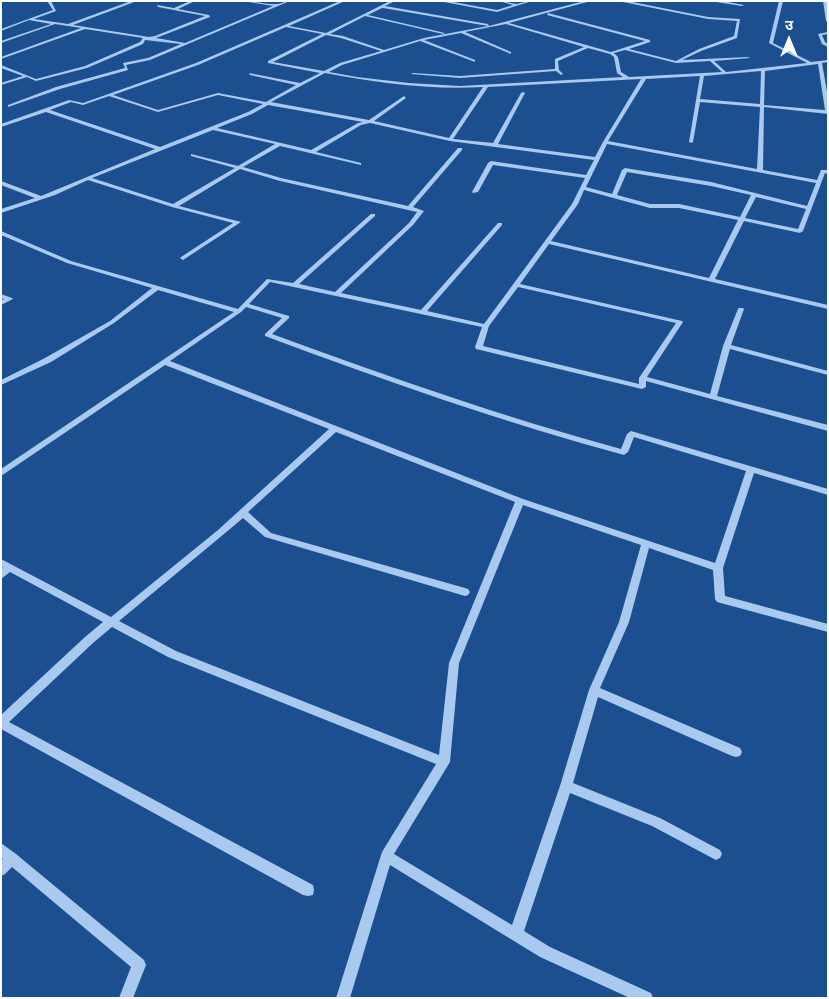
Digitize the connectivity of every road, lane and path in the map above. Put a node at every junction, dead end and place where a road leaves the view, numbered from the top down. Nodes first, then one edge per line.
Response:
1 (49, 1) edge
2 (135, 1) edge
3 (194, 1) edge
4 (245, 1) edge
5 (288, 1) edge
6 (343, 1) edge
7 (393, 1) edge
8 (440, 1) edge
9 (500, 1) edge
10 (530, 1) edge
11 (589, 1) edge
12 (620, 1) edge
13 (712, 1) edge
14 (781, 1) edge
15 (825, 1) edge
16 (276, 5) junction
17 (517, 5) junction
18 (742, 5) dead end
19 (158, 6) dead end
20 (382, 6) junction
21 (175, 9) junction
22 (546, 13) junction
23 (365, 15) junction
24 (29, 19) junction
25 (828, 22) edge
26 (53, 24) junction
27 (505, 24) junction
28 (67, 26) junction
29 (283, 26) junction
30 (494, 26) junction
31 (3, 28) edge
32 (83, 29) junction
33 (461, 32) junction
34 (828, 33) edge
35 (326, 34) junction
36 (448, 34) junction
37 (144, 39) junction
38 (420, 40) junction
39 (1, 42) edge
40 (185, 44) junction
41 (828, 46) edge
42 (587, 47) junction
43 (626, 49) junction
44 (382, 50) junction
45 (510, 53) dead end
46 (610, 53) junction
47 (1, 58) edge
48 (748, 58) dead end
49 (710, 60) junction
50 (474, 61) dead end
51 (828, 61) edge
52 (676, 62) junction
53 (809, 62) junction
54 (820, 62) junction
55 (1, 66) edge
56 (557, 70) junction
57 (763, 70) junction
58 (321, 73) junction
59 (725, 73) junction
60 (250, 74) dead end
61 (413, 74) dead end
62 (702, 74) junction
63 (27, 76) junction
64 (627, 78) junction
65 (644, 78) junction
66 (569, 81) junction
67 (1, 84) edge
68 (300, 84) junction
69 (486, 86) junction
70 (522, 93) dead end
71 (109, 95) junction
72 (404, 98) dead end
73 (698, 100) junction
74 (266, 103) junction
75 (10, 106) dead end
76 (762, 107) junction
77 (46, 110) junction
78 (828, 112) edge
79 (370, 122) junction
80 (1, 126) edge
81 (212, 128) junction
82 (450, 140) junction
83 (605, 142) junction
84 (691, 142) dead end
85 (279, 144) junction
86 (495, 145) junction
87 (162, 149) junction
88 (460, 149) dead end
89 (312, 152) junction
90 (193, 155) dead end
91 (597, 159) junction
92 (359, 164) dead end
93 (240, 167) junction
94 (760, 171) junction
95 (828, 172) edge
96 (588, 177) junction
97 (87, 178) junction
98 (819, 182) junction
99 (1, 183) edge
100 (583, 188) junction
101 (475, 192) dead end
102 (754, 195) junction
103 (614, 196) junction
104 (40, 198) junction
105 (174, 206) junction
106 (409, 208) junction
107 (809, 208) junction
108 (1, 211) edge
109 (373, 215) dead end
110 (742, 219) junction
111 (500, 224) dead end
112 (1, 233) edge
113 (547, 242) junction
114 (183, 258) dead end
115 (711, 280) junction
116 (295, 285) junction
117 (516, 285) junction
118 (157, 287) junction
119 (337, 294) junction
120 (1, 296) edge
121 (1, 303) edge
122 (828, 307) edge
123 (242, 308) junction
124 (741, 309) dead end
125 (422, 312) junction
126 (486, 326) junction
127 (727, 346) junction
128 (165, 362) junction
129 (828, 373) edge
130 (643, 378) junction
131 (1, 383) edge
132 (713, 397) junction
133 (334, 428) junction
134 (828, 428) edge
135 (751, 468) junction
136 (1, 474) edge
137 (828, 492) edge
138 (520, 501) junction
139 (242, 512) junction
140 (646, 543) junction
141 (4, 568) edge
142 (718, 568) junction
143 (465, 592) dead end
144 (112, 622) junction
145 (828, 628) edge
146 (594, 690) junction
147 (1, 722) edge
148 (736, 752) dead end
149 (444, 762) junction
150 (566, 786) junction
151 (1, 848) edge
152 (716, 854) dead end
153 (386, 856) junction
154 (12, 858) junction
155 (1, 870) edge
156 (308, 890) dead end
157 (516, 934) junction
158 (126, 998) edge
159 (343, 998) edge
160 (646, 998) edge

1 - 24 street
2 - 28 street
3 - 21 street
4 - 16 street
5 - 16 street
6 - 29 street
7 - 20 street
8 - 17 street
9 - 17 street
10 - 17 street
11 - 22 street
12 - 52 street
13 - 18 street
14 - 53 street
15 - 25 street
16 - 40 street
19 - 21 street
20 - 23 street
20 - 30 street
21 - 37 street
22 - 27 street
22 - 43 street
23 - 35 street
23 - 36 street
24 - 26 street
24 - 31 street
26 - 28 street
26 - 39 street
27 - 30 street
27 - 42 street
28 - 32 street
29 - 35 street
29 - 71 street
30 - 33 street
32 - 37 street
32 - 47 street
33 - 36 street
33 - 45 street
34 - 41 street
35 - 44 street
35 - 58 street
36 - 38 street
37 - 40 street
37 - 63 street
38 - 44 street
38 - 50 street
40 - 75 street
42 - 46 street
42 - 56 street
43 - 46 street
43 - 52 street
44 - 58 street
46 - 64 street
48 - 49 street
49 - 52 street
49 - 59 street
51 - 54 street
53 - 54 street
53 - 57 street
54 - 78 street
55 - 63 street
56 - 61 street
56 - 66 street
57 - 59 street
57 - 76 street
58 - 68 street
58 - 69 street
59 - 62 street
60 - 68 street
62 - 65 street
62 - 73 street
63 - 67 street
64 - 65 street
64 - 66 street
65 - 83 street
66 - 69 street
68 - 74 street
69 - 82 street
70 - 86 street
71 - 74 street
71 - 77 street
72 - 79 street
73 - 76 street
73 - 84 street
74 - 79 street
74 - 81 street
76 - 78 street
76 - 94 street
77 - 80 street
77 - 87 street
79 - 82 street
79 - 89 street
81 - 85 street
81 - 87 street
82 - 86 street
83 - 91 street
83 - 94 street
85 - 89 street
85 - 93 street
86 - 91 street
87 - 97 street
88 - 106 street
89 - 92 street
90 - 93 street
91 - 96 street
93 - 105 street
93 - 106 street
94 - 98 street
95 - 98 street
96 - 100 street
96 - 101 street
97 - 104 street
97 - 105 street
98 - 107 street
99 - 104 street
100 - 103 street
100 - 113 street
102 - 103 street
102 - 107 street
102 - 110 street
103 - 110 street
104 - 108 street
105 - 114 street
106 - 119 street
107 - 110 street
109 - 116 street
110 - 115 street
111 - 125 street
112 - 118 street
113 - 115 street
113 - 117 street
115 - 122 street
116 - 119 street
116 - 123 street
117 - 126 street
117 - 130 street
118 - 123 street
118 - 131 street
119 - 125 street
120 - 121 street
123 - 128 street
123 - 135 street
124 - 127 street
125 - 126 street
126 - 130 street
127 - 129 street
127 - 132 street
128 - 133 street
128 - 136 street
130 - 132 street
132 - 134 street
133 - 138 street
133 - 139 street
135 - 137 street
135 - 142 street
138 - 140 street
138 - 149 street
139 - 143 street
139 - 144 street
140 - 142 street
140 - 146 street
141 - 144 street
142 - 145 street
144 - 147 street
144 - 149 street
146 - 148 street
146 - 150 street
147 - 156 street
149 - 153 street
150 - 152 street
150 - 157 street
151 - 154 street
153 - 157 street
153 - 159 street
154 - 155 street
154 - 158 street
157 - 160 street

